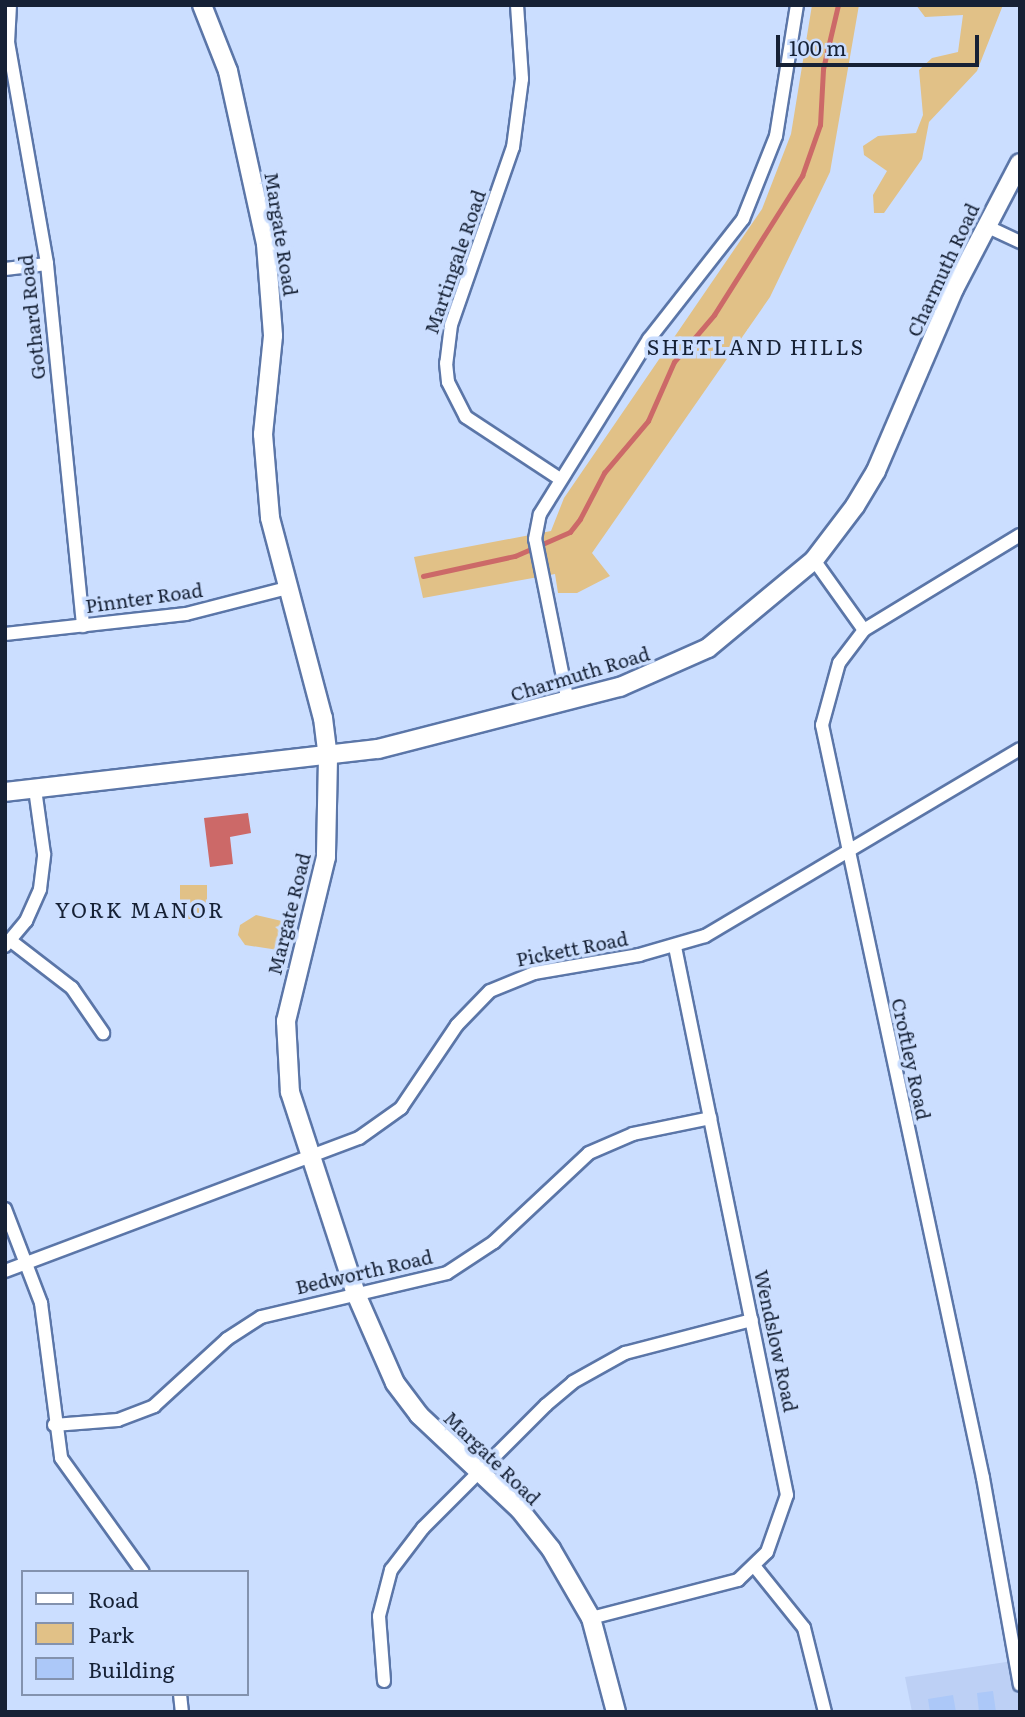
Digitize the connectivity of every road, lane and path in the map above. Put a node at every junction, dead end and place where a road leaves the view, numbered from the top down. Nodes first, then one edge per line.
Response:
1 (10, 5) edge
2 (202, 5) edge
3 (517, 5) edge
4 (797, 5) edge
5 (6, 42) edge
6 (1020, 163) edge
7 (985, 226) junction
8 (1020, 242) edge
9 (47, 264) junction
10 (5, 269) edge
11 (560, 479) junction
12 (1020, 535) edge
13 (814, 560) junction
14 (287, 588) junction
15 (83, 626) junction
16 (864, 630) junction
17 (5, 634) edge
18 (568, 702) junction
19 (1020, 749) edge
20 (328, 758) junction
21 (35, 789) junction
22 (5, 792) edge
23 (847, 853) junction
24 (8, 943) edge
25 (675, 947) junction
26 (103, 1033) dead end
27 (710, 1118) junction
28 (309, 1156) junction
29 (5, 1209) edge
30 (28, 1261) junction
31 (5, 1271) edge
32 (356, 1294) junction
33 (752, 1320) junction
34 (54, 1425) junction
35 (479, 1472) junction
36 (755, 1567) junction
37 (141, 1570) edge
38 (591, 1618) junction
39 (384, 1681) dead end
40 (1020, 1685) edge
41 (616, 1712) edge
42 (825, 1712) edge

1 - 5 street, Gothard Road
2 - 14 street, Margate Road
3 - 11 street, Martingale Road
4 - 11 street
5 - 9 street, Gothard Road
6 - 7 street, Charmuth Road
7 - 8 street
7 - 13 street, Charmuth Road
9 - 10 street
9 - 15 street, Gothard Road
11 - 18 street
12 - 16 street, Croftley Road
13 - 16 street
13 - 18 street, Charmuth Road
14 - 15 street, Pinnter Road
14 - 20 street, Margate Road
15 - 17 street, Pinnter Road
16 - 23 street, Croftley Road
18 - 20 street, Charmuth Road
19 - 23 street, Pickett Road
20 - 21 street, Charmuth Road
20 - 28 street, Margate Road
21 - 22 street, Charmuth Road
21 - 24 street
23 - 25 street, Pickett Road
23 - 40 street, Croftley Road
24 - 26 street
25 - 27 street, Wendslow Road
25 - 28 street, Pickett Road
27 - 32 street, Bedworth Road
27 - 33 street, Wendslow Road
28 - 30 street, Pickett Road
28 - 32 street, Margate Road
29 - 30 street
30 - 31 street, Pickett Road
30 - 34 street
32 - 34 street, Bedworth Road
32 - 35 street, Margate Road
33 - 35 street
33 - 36 street, Wendslow Road
34 - 37 street
35 - 38 street, Margate Road
35 - 39 street
36 - 38 street, Wendslow Road
36 - 42 street
38 - 41 street, Margate Road

